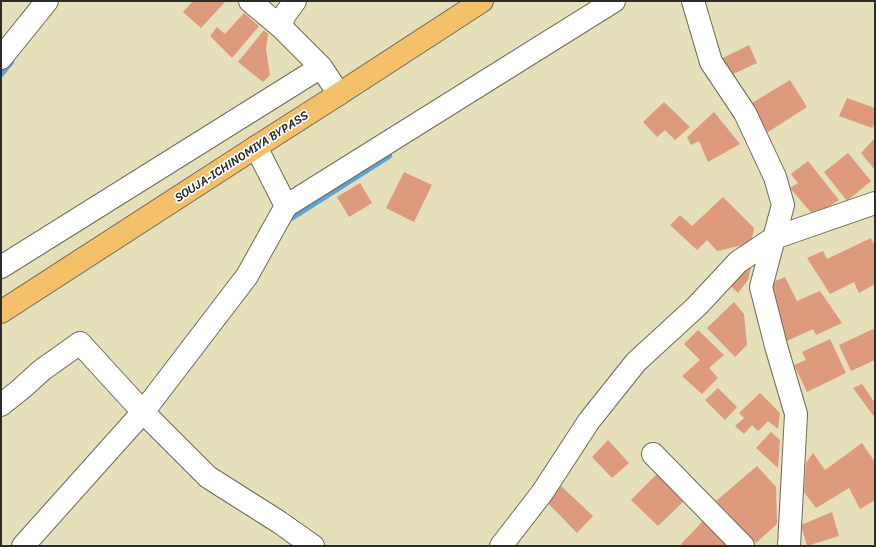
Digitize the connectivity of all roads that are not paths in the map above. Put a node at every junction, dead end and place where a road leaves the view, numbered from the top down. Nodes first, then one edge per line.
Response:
1 (47, 1) edge
2 (250, 1) edge
3 (295, 1) edge
4 (482, 1) edge
5 (614, 1) edge
6 (693, 1) edge
7 (281, 27) junction
8 (1, 58) edge
9 (321, 67) junction
10 (339, 94) junction
11 (256, 147) junction
12 (875, 203) edge
13 (286, 206) junction
14 (774, 238) junction
15 (2, 265) edge
16 (1, 312) edge
17 (1, 405) edge
18 (143, 412) junction
19 (653, 454) dead end
20 (23, 546) edge
21 (313, 546) edge
22 (501, 546) edge
23 (743, 546) edge
24 (789, 546) edge

1 - 8 street
2 - 7 street
3 - 7 street
4 - 10 highway, SOUJA-ICHINOMIYA BYPASS
5 - 13 street
6 - 14 street
7 - 9 street
9 - 10 street
9 - 15 street
10 - 11 highway, SOUJA-ICHINOMIYA BYPASS
11 - 13 street
11 - 16 highway, SOUJA-ICHINOMIYA BYPASS
12 - 14 street
13 - 18 street
14 - 22 street
14 - 24 street
17 - 18 street
18 - 20 street
18 - 21 street
19 - 23 street

